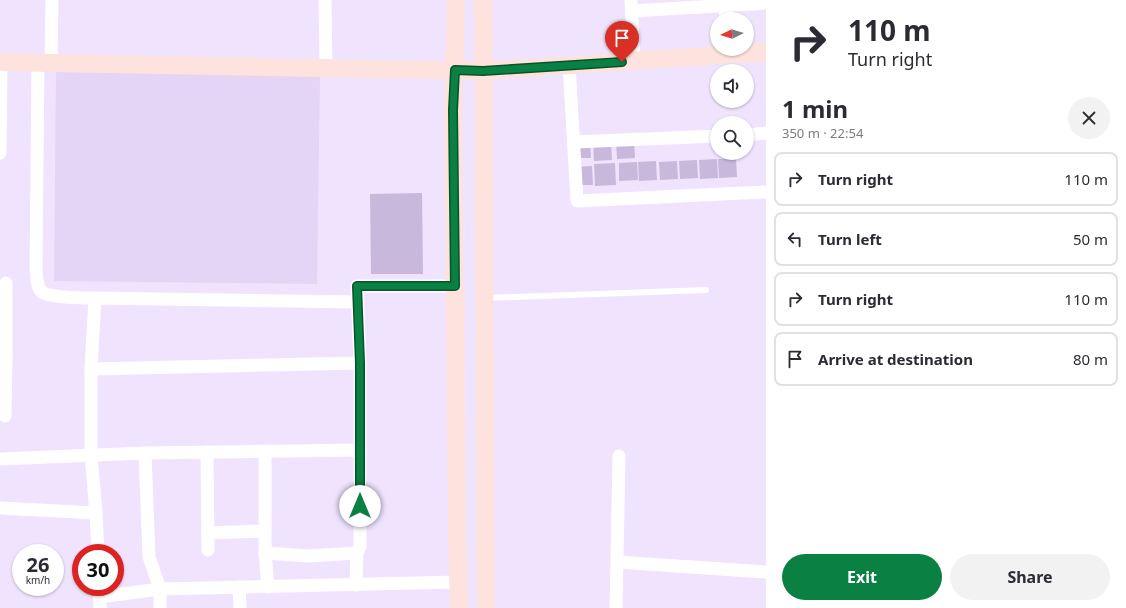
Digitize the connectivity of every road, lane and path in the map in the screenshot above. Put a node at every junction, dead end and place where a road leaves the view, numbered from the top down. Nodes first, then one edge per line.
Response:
1 (52, 0) edge
2 (326, 0) edge
3 (456, 0) edge
4 (483, 0) edge
5 (725, 3) edge
6 (766, 3) edge
7 (631, 5) edge
8 (754, 52) edge
9 (766, 52) edge
10 (710, 54) edge
11 (634, 61) junction
12 (0, 62) edge
13 (44, 62) junction
14 (569, 65) junction
15 (326, 68) junction
16 (455, 70) junction
17 (483, 71) junction
18 (766, 133) edge
19 (754, 134) edge
20 (710, 136) edge
21 (574, 142) junction
22 (0, 153) edge
23 (766, 192) edge
24 (6, 283) dead end
25 (455, 286) junction
26 (706, 290) dead end
27 (95, 298) junction
28 (485, 298) junction
29 (358, 302) junction
30 (3, 358) edge
31 (360, 363) junction
32 (91, 369) junction
33 (5, 416) dead end
34 (360, 450) junction
35 (264, 451) junction
36 (145, 452) junction
37 (207, 452) junction
38 (91, 455) junction
39 (619, 456) dead end
40 (0, 459) edge
41 (0, 508) edge
42 (96, 513) junction
43 (265, 531) junction
44 (208, 533) junction
45 (98, 544) edge
46 (208, 550) dead end
47 (265, 552) junction
48 (357, 553) junction
49 (617, 562) junction
50 (766, 572) edge
51 (458, 582) junction
52 (356, 585) junction
53 (239, 587) junction
54 (268, 587) junction
55 (160, 589) junction
56 (99, 597) edge
57 (160, 608) edge
58 (240, 608) edge
59 (459, 608) edge
60 (486, 608) edge
61 (616, 608) edge

1 - 13 street
2 - 15 street
3 - 16 street
4 - 17 street
5 - 6 street
5 - 7 street
7 - 11 street
8 - 9 street
10 - 11 street
11 - 14 street
12 - 13 street
12 - 22 street
13 - 15 street
13 - 27 street
14 - 17 street
14 - 21 street
15 - 16 street
16 - 17 street
16 - 25 street
17 - 28 street
18 - 19 street
20 - 21 street
21 - 23 street
24 - 30 street
25 - 29 street
25 - 51 street
26 - 28 lane
27 - 29 street
27 - 32 street
28 - 60 street
29 - 31 street
30 - 33 street
31 - 32 street
31 - 34 street
32 - 38 street
34 - 35 street
34 - 48 street
35 - 37 street
35 - 43 street
36 - 37 street
36 - 38 street
36 - 55 street
37 - 44 street
38 - 40 street
38 - 42 street
39 - 49 street
41 - 42 street
42 - 45 street
43 - 44 street
43 - 47 street
44 - 46 street
47 - 48 street
47 - 54 street
48 - 52 street
49 - 50 street
49 - 61 street
51 - 52 street
51 - 59 street
52 - 54 street
53 - 54 street
53 - 55 street
53 - 58 street
55 - 56 street
55 - 57 street

